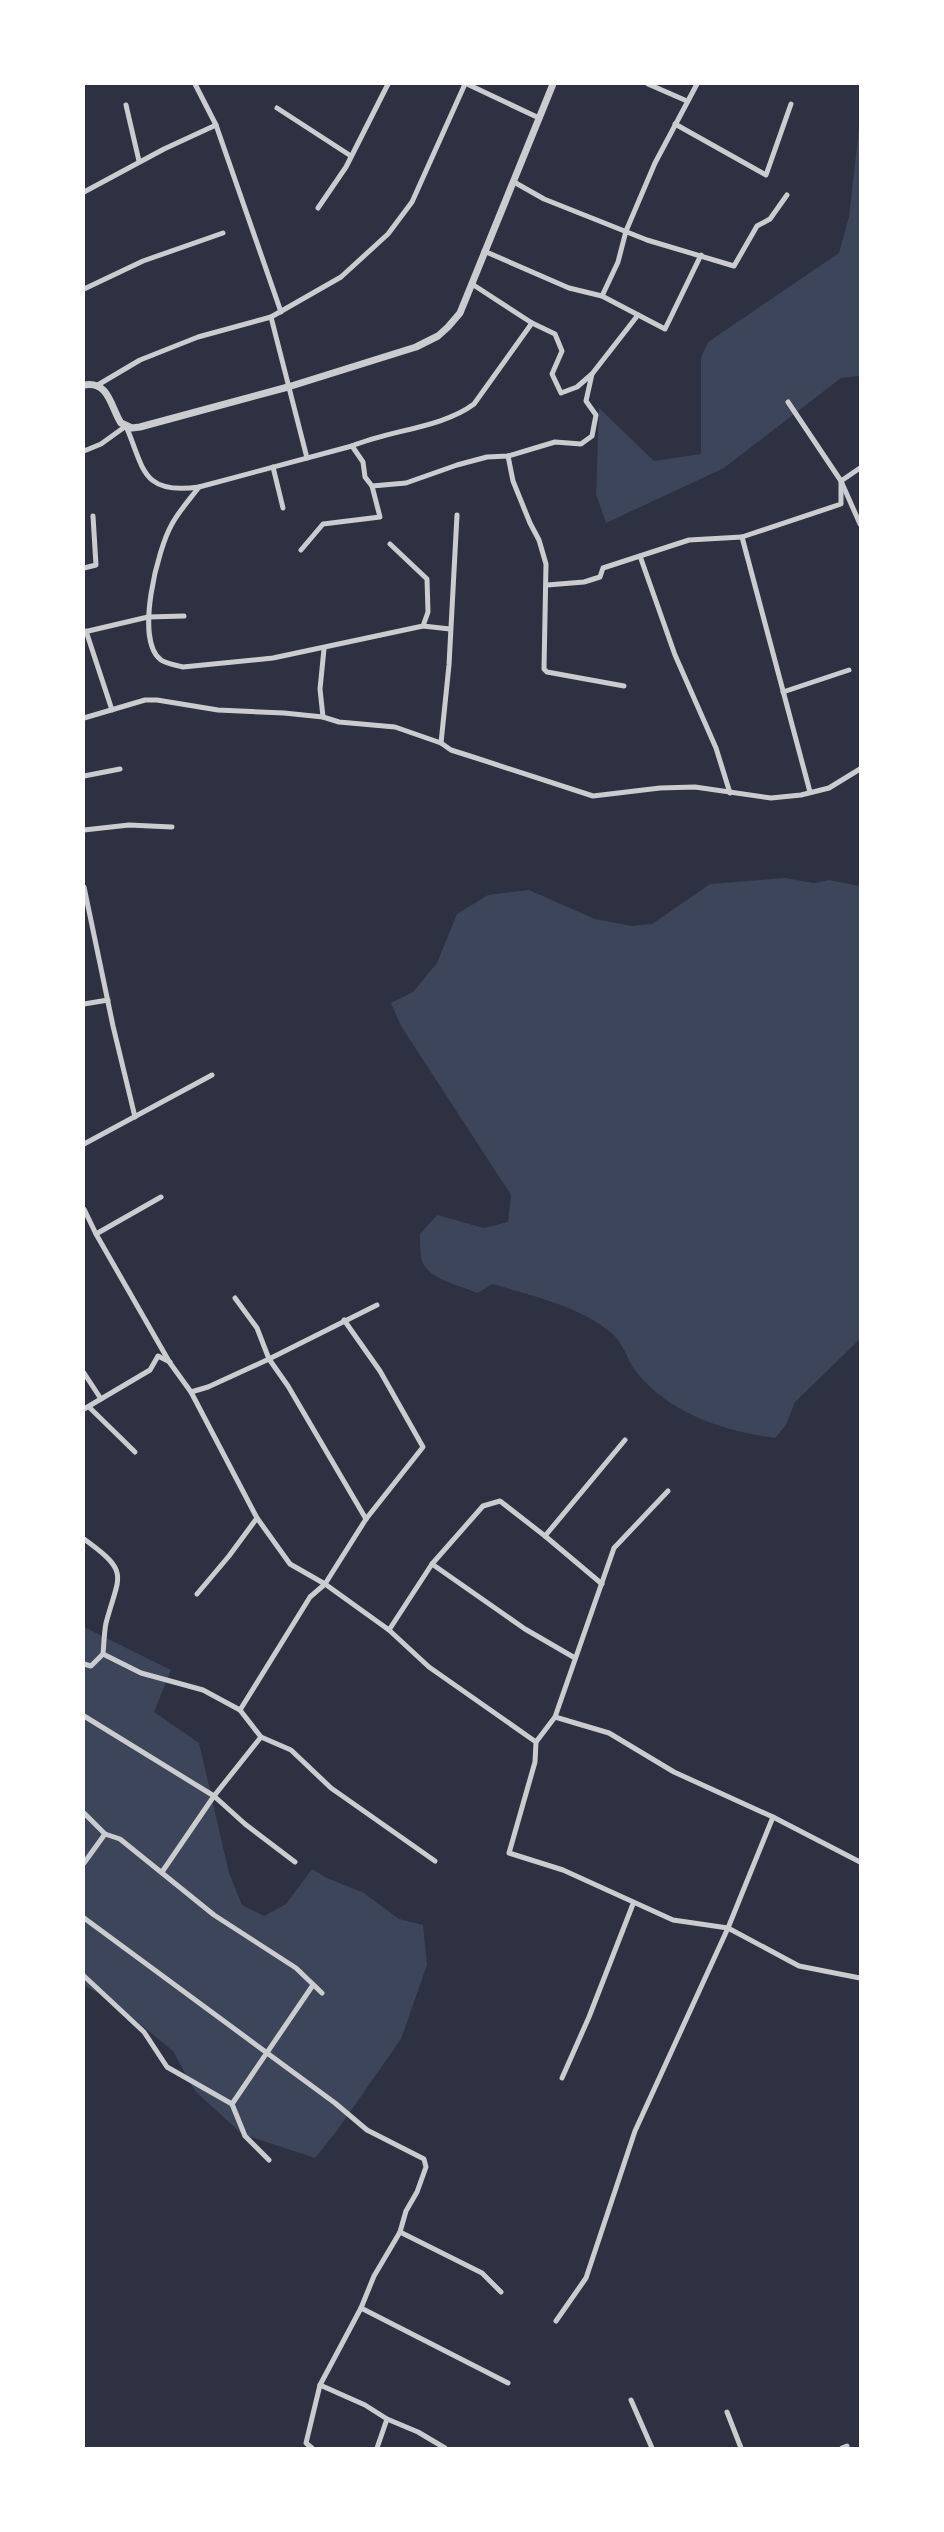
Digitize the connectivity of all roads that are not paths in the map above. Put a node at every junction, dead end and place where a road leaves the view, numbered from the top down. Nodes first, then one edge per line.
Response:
1 (195, 84) edge
2 (388, 84) edge
3 (466, 84) edge
4 (553, 84) edge
5 (648, 84) edge
6 (697, 84) edge
7 (687, 101) junction
8 (791, 104) dead end
9 (126, 105) dead end
10 (277, 108) dead end
11 (539, 118) junction
12 (675, 124) junction
13 (216, 125) junction
14 (351, 156) junction
15 (139, 161) junction
16 (514, 182) junction
17 (84, 192) edge
18 (787, 195) dead end
19 (318, 208) dead end
20 (626, 231) junction
21 (223, 233) dead end
22 (484, 251) junction
23 (700, 255) junction
24 (472, 284) junction
25 (84, 289) edge
26 (602, 296) junction
27 (281, 312) junction
28 (638, 316) junction
29 (271, 317) junction
30 (532, 323) junction
31 (592, 374) junction
32 (84, 385) edge
33 (96, 386) junction
34 (288, 387) junction
35 (788, 402) dead end
36 (126, 426) junction
37 (352, 446) junction
38 (84, 451) edge
39 (508, 456) junction
40 (307, 458) junction
41 (273, 467) junction
42 (860, 468) edge
43 (841, 481) junction
44 (372, 486) junction
45 (199, 487) junction
46 (283, 508) dead end
47 (457, 515) dead end
48 (93, 516) dead end
49 (860, 524) edge
50 (742, 537) junction
51 (390, 544) dead end
52 (301, 550) dead end
53 (640, 556) junction
54 (84, 568) edge
55 (547, 585) junction
56 (184, 616) dead end
57 (148, 617) junction
58 (423, 626) junction
59 (450, 629) junction
60 (85, 631) edge
61 (324, 649) junction
62 (849, 670) dead end
63 (624, 686) dead end
64 (783, 692) junction
65 (112, 710) junction
66 (323, 717) junction
67 (84, 718) edge
68 (441, 742) junction
69 (120, 769) dead end
70 (860, 769) edge
71 (84, 776) edge
72 (810, 792) junction
73 (730, 793) junction
74 (172, 828) dead end
75 (84, 830) edge
76 (84, 887) edge
77 (108, 1000) junction
78 (84, 1004) edge
79 (212, 1075) dead end
80 (135, 1117) junction
81 (84, 1144) edge
82 (161, 1197) dead end
83 (84, 1209) edge
84 (96, 1234) junction
85 (235, 1298) dead end
86 (377, 1305) dead end
87 (344, 1320) junction
88 (270, 1358) junction
89 (170, 1362) junction
90 (84, 1374) edge
91 (191, 1392) junction
92 (101, 1400) junction
93 (86, 1408) edge
94 (624, 1440) dead end
95 (135, 1452) dead end
96 (668, 1491) dead end
97 (257, 1518) junction
98 (366, 1519) junction
99 (545, 1536) junction
100 (84, 1539) edge
101 (432, 1564) junction
102 (325, 1584) junction
103 (602, 1584) junction
104 (197, 1594) dead end
105 (389, 1630) junction
106 (104, 1654) junction
107 (575, 1658) junction
108 (84, 1664) edge
109 (240, 1710) junction
110 (84, 1716) edge
111 (555, 1716) junction
112 (261, 1737) junction
113 (536, 1742) junction
114 (214, 1796) junction
115 (84, 1813) edge
116 (773, 1817) junction
117 (105, 1834) junction
118 (295, 1862) dead end
119 (435, 1862) dead end
120 (860, 1862) edge
121 (84, 1863) edge
122 (162, 1872) junction
123 (633, 1904) junction
124 (84, 1918) edge
125 (728, 1928) junction
126 (84, 1976) edge
127 (860, 1978) edge
128 (313, 1984) junction
129 (322, 1993) dead end
130 (266, 2052) junction
131 (562, 2078) dead end
132 (232, 2104) junction
133 (268, 2160) dead end
134 (400, 2232) junction
135 (501, 2292) dead end
136 (361, 2308) junction
137 (556, 2321) dead end
138 (508, 2383) dead end
139 (320, 2385) junction
140 (631, 2400) dead end
141 (727, 2412) dead end
142 (387, 2419) junction
143 (312, 2448) edge
144 (377, 2448) edge
145 (445, 2448) edge
146 (652, 2448) edge
147 (740, 2448) edge

1 - 13 street
2 - 14 street
3 - 11 street
3 - 27 street
4 - 11 street
5 - 7 street
6 - 7 street
7 - 12 street
8 - 12 street
9 - 15 street
10 - 14 street
11 - 16 street
12 - 20 street
13 - 15 street
13 - 27 street
14 - 19 street
15 - 17 street
16 - 20 street
16 - 22 street
18 - 23 street
20 - 23 street
20 - 26 street
21 - 25 street
22 - 24 street
22 - 26 street
23 - 28 street
24 - 30 street
24 - 34 street
26 - 28 street
27 - 29 street
28 - 31 street
29 - 33 street
29 - 34 street
30 - 31 street
30 - 37 street
31 - 39 street
32 - 33 street
33 - 36 street
34 - 36 street
34 - 40 street
35 - 43 street
36 - 38 street
36 - 45 street
37 - 40 street
37 - 44 street
39 - 44 street
39 - 55 street
40 - 41 street
41 - 45 street
41 - 46 street
42 - 43 street
43 - 49 street
43 - 50 street
44 - 52 street
45 - 57 street
47 - 59 street
48 - 54 street
50 - 53 street
50 - 64 street
51 - 58 street
53 - 55 street
53 - 73 street
55 - 63 street
56 - 57 street
57 - 60 street
57 - 61 street
58 - 59 street
58 - 61 street
59 - 68 street
60 - 65 street
61 - 66 street
62 - 64 street
64 - 72 street
65 - 66 street
65 - 67 street
66 - 68 street
68 - 73 street
69 - 71 street
70 - 72 street
72 - 73 street
74 - 75 street
76 - 77 street
77 - 78 street
77 - 80 street
79 - 80 street
80 - 81 street
82 - 84 street
83 - 84 street
84 - 89 street
85 - 88 street
86 - 87 street
87 - 88 street
87 - 98 street
88 - 91 street
88 - 98 street
89 - 91 street
89 - 92 street
90 - 92 street
91 - 97 street
92 - 93 street
93 - 95 street
94 - 99 street
96 - 103 street
97 - 102 street
97 - 104 street
98 - 102 street
99 - 101 street
99 - 103 street
100 - 106 street
101 - 105 street
101 - 107 street
102 - 105 street
102 - 109 street
103 - 107 street
105 - 113 street
106 - 108 street
106 - 109 street
107 - 111 street
109 - 112 street
110 - 114 street
111 - 113 street
111 - 116 street
112 - 114 street
112 - 119 street
113 - 123 street
114 - 118 street
114 - 122 street
115 - 117 street
116 - 120 street
116 - 125 street
117 - 121 street
117 - 122 street
122 - 128 street
123 - 125 street
123 - 131 street
124 - 130 street
125 - 127 street
125 - 137 street
126 - 132 street
128 - 129 street
128 - 130 street
130 - 132 street
130 - 134 street
132 - 133 street
134 - 135 street
134 - 136 street
136 - 138 street
136 - 139 street
139 - 142 street
139 - 143 street
140 - 146 street
141 - 147 street
142 - 144 street
142 - 145 street

